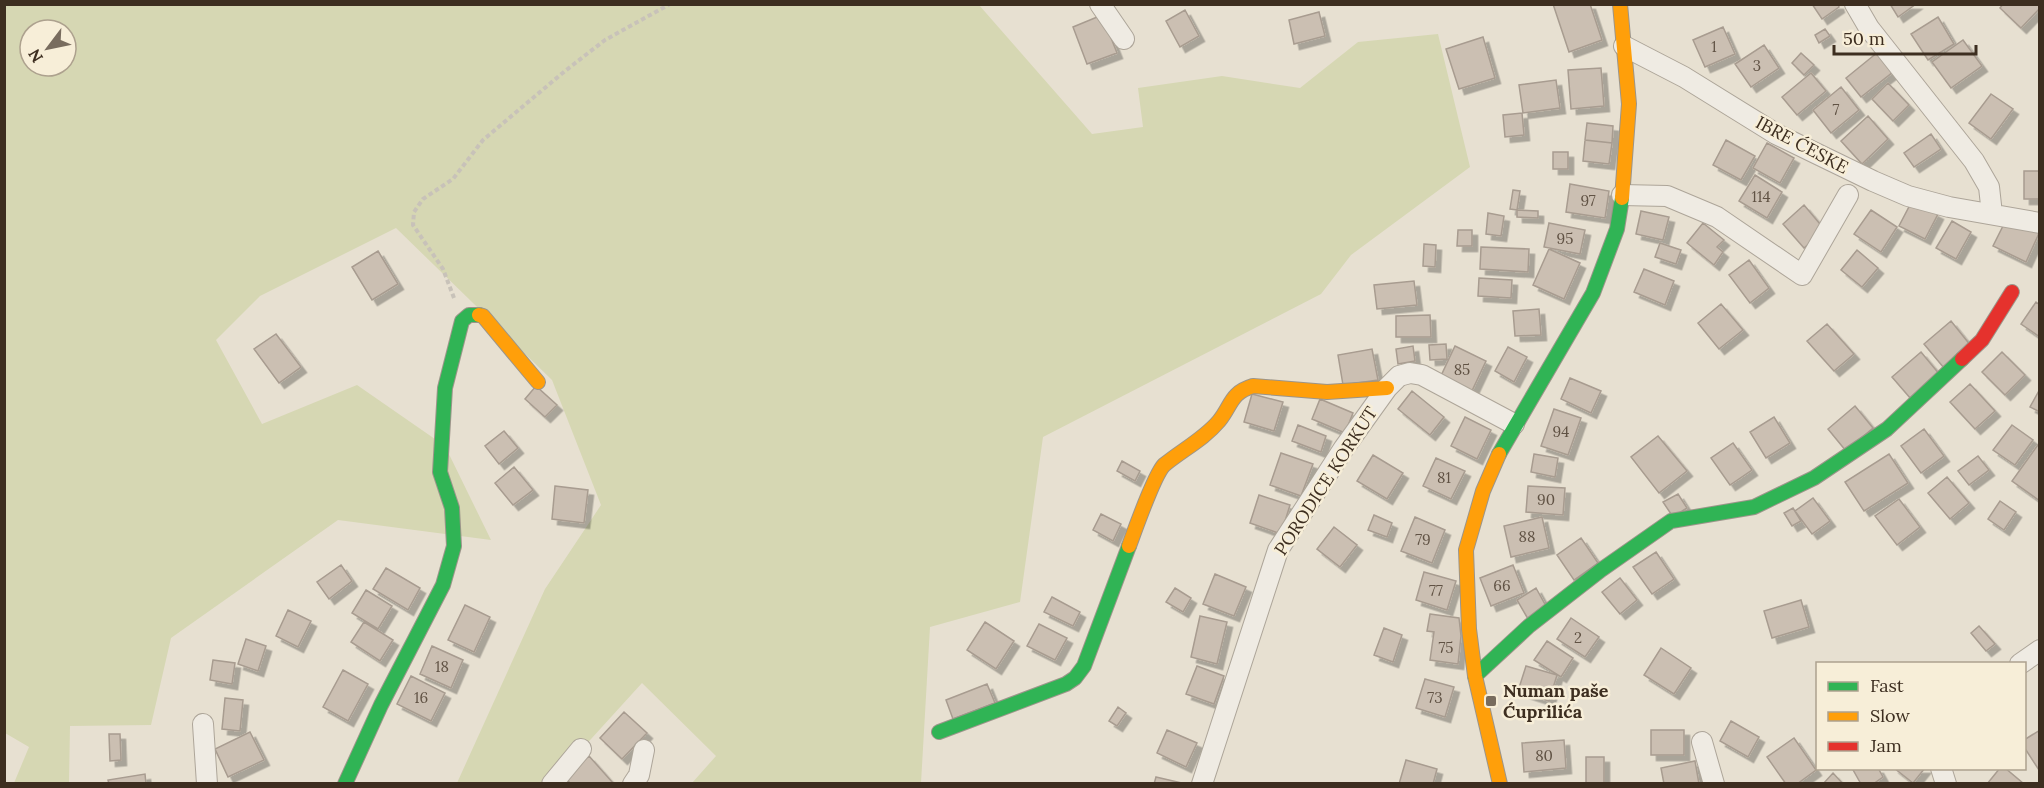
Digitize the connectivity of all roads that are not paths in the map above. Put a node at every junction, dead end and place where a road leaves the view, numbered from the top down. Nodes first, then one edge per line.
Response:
1 (1100, 4) edge
2 (1620, 4) edge
3 (1855, 4) edge
4 (1124, 39) dead end
5 (1624, 46) junction
6 (1622, 195) junction
7 (1848, 195) dead end
8 (1992, 214) junction
9 (2040, 223) edge
10 (2012, 292) dead end
11 (537, 382) dead end
12 (1387, 388) junction
13 (1514, 424) junction
14 (2040, 650) edge
15 (2022, 662) edge
16 (1475, 676) junction
17 (203, 724) dead end
18 (939, 732) dead end
19 (1702, 742) dead end
20 (581, 749) dead end
21 (644, 750) dead end
22 (207, 783) edge
23 (345, 783) edge
24 (552, 783) edge
25 (633, 783) edge
26 (1202, 783) edge
27 (1500, 783) edge
28 (1714, 783) edge

1 - 4 street
2 - 5 street
3 - 8 street
5 - 6 street
5 - 8 street, IBRE ĆESKE
6 - 7 street
6 - 13 street
8 - 9 street, IBRE ĆESKE
10 - 16 street
11 - 23 street
12 - 13 street, PORODICE KORKUT
12 - 18 street
12 - 26 street, PORODICE KORKUT
13 - 16 street
14 - 15 street
16 - 27 street
17 - 22 street
19 - 28 street
20 - 24 street
21 - 25 street

